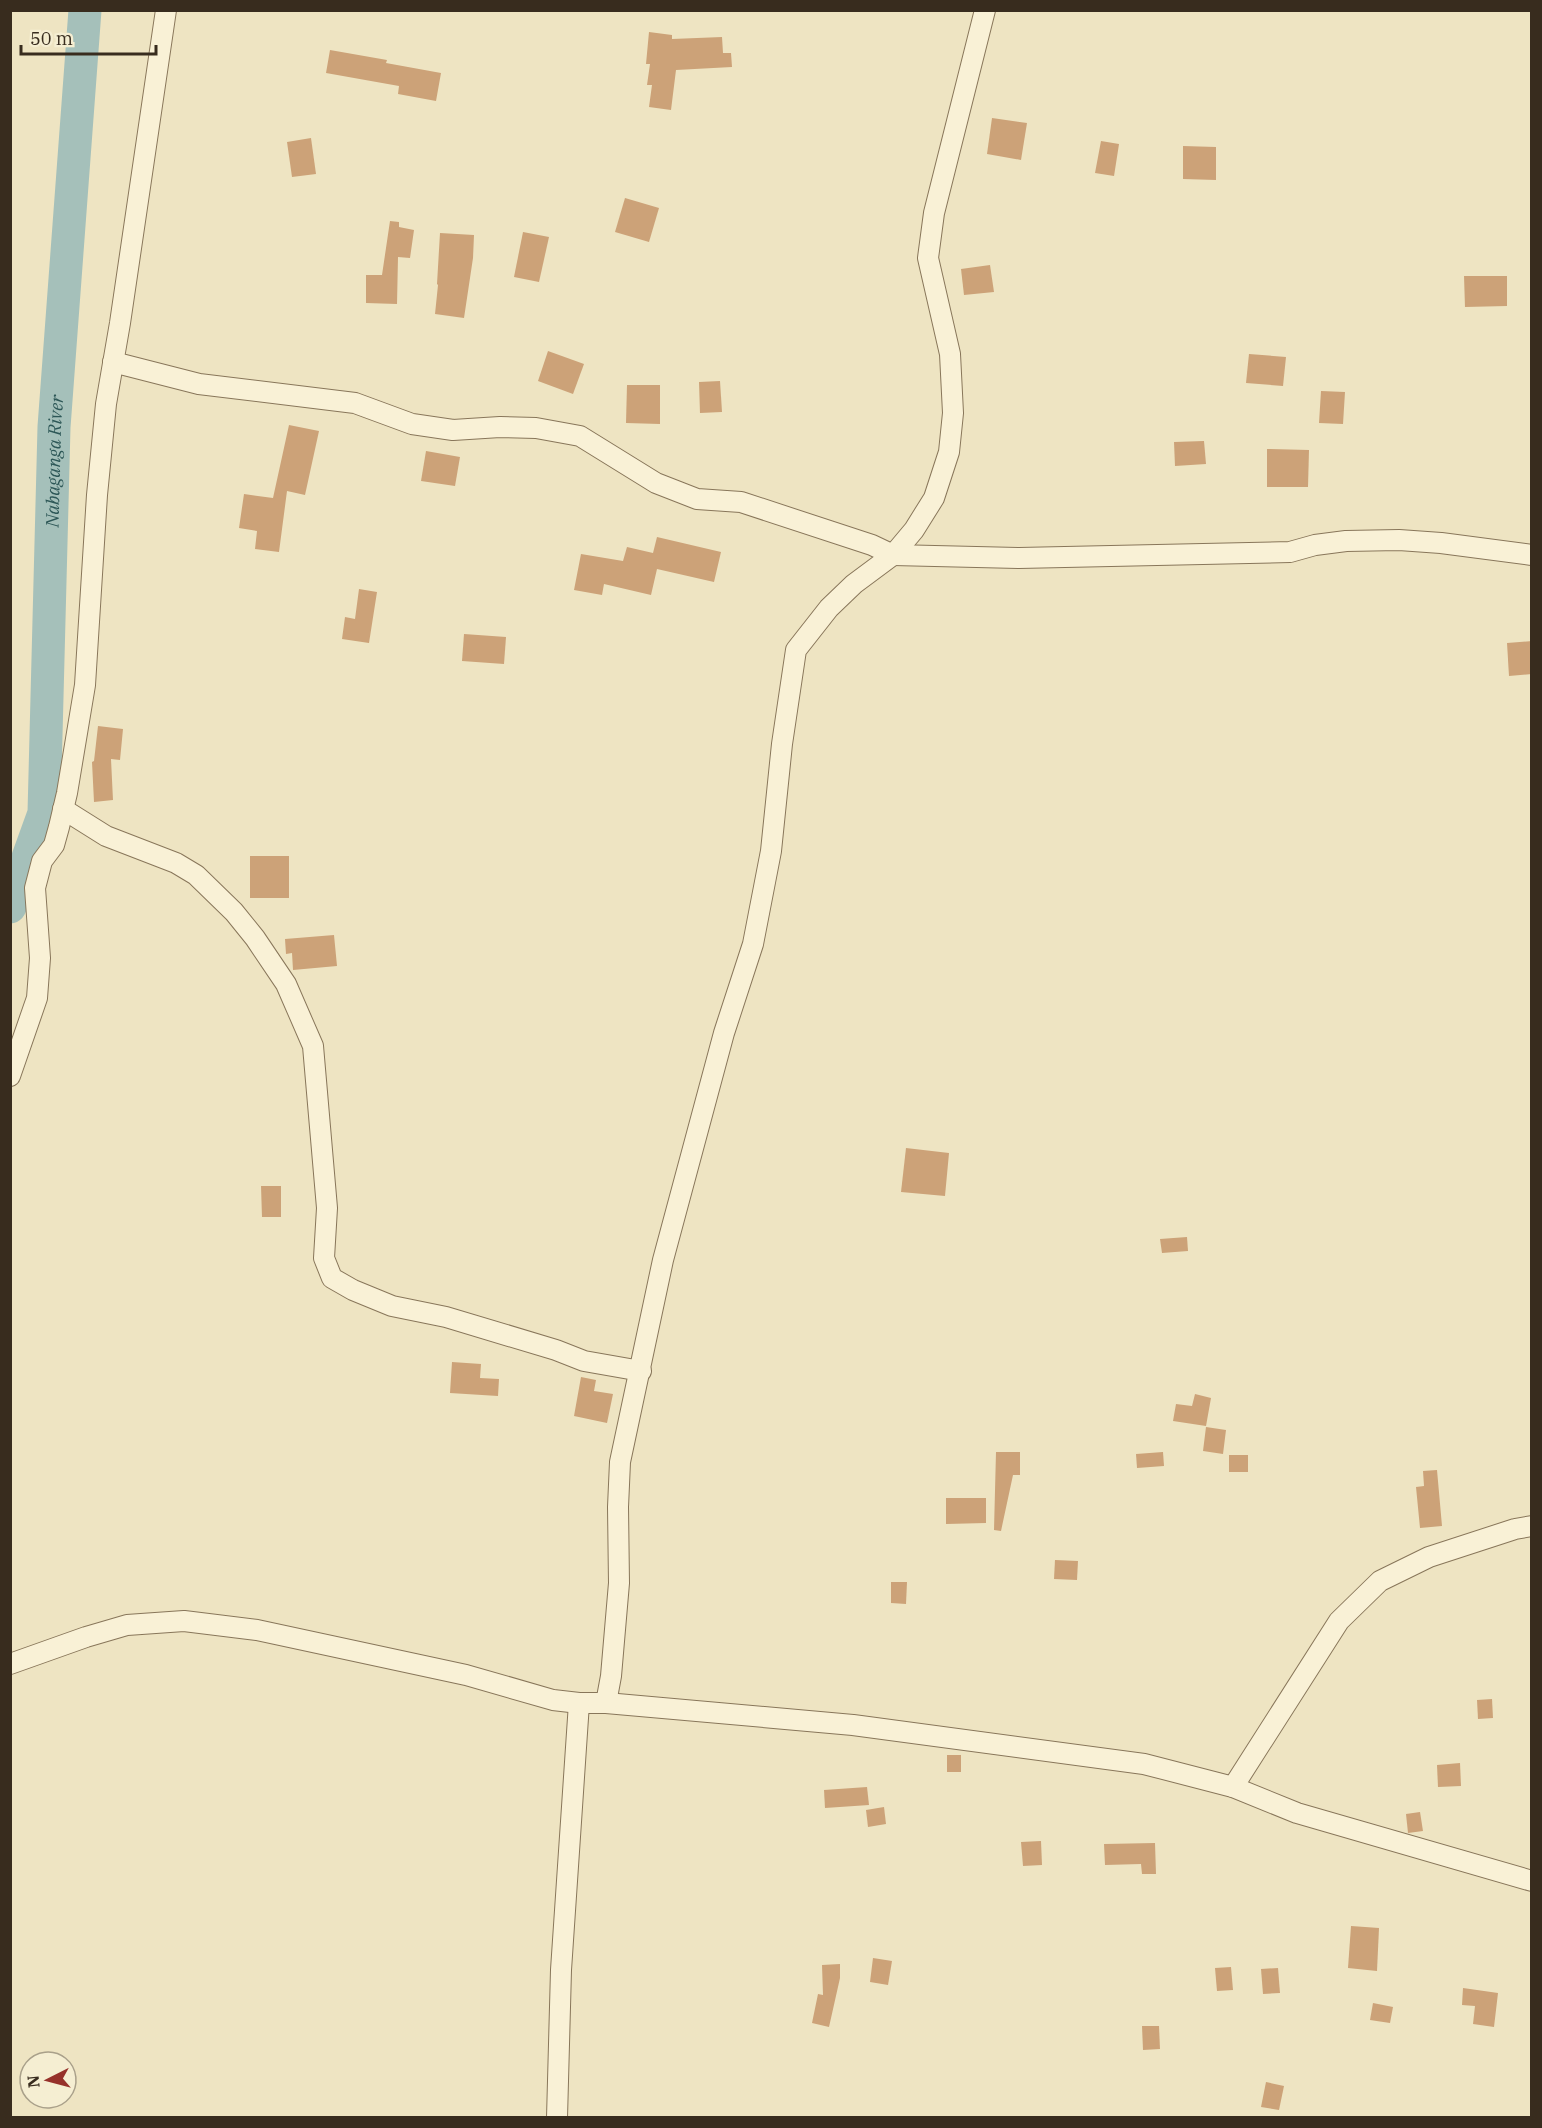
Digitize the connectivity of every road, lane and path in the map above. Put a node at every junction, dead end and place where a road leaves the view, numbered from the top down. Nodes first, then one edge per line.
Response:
1 (166, 10) edge
2 (985, 10) edge
3 (113, 362) junction
4 (893, 555) junction
5 (1532, 555) edge
6 (63, 809) junction
7 (10, 1076) edge
8 (641, 1371) junction
9 (1532, 1526) edge
10 (10, 1664) edge
11 (579, 1703) junction
12 (606, 1703) junction
13 (1233, 1787) junction
14 (1532, 1881) edge
15 (557, 2118) edge

1 - 3 street
2 - 4 street
3 - 4 street
3 - 6 street
4 - 5 street
4 - 8 street
6 - 7 street
6 - 8 street
8 - 12 street
9 - 13 street
10 - 11 street
11 - 12 street
11 - 15 street
12 - 13 street
13 - 14 street

